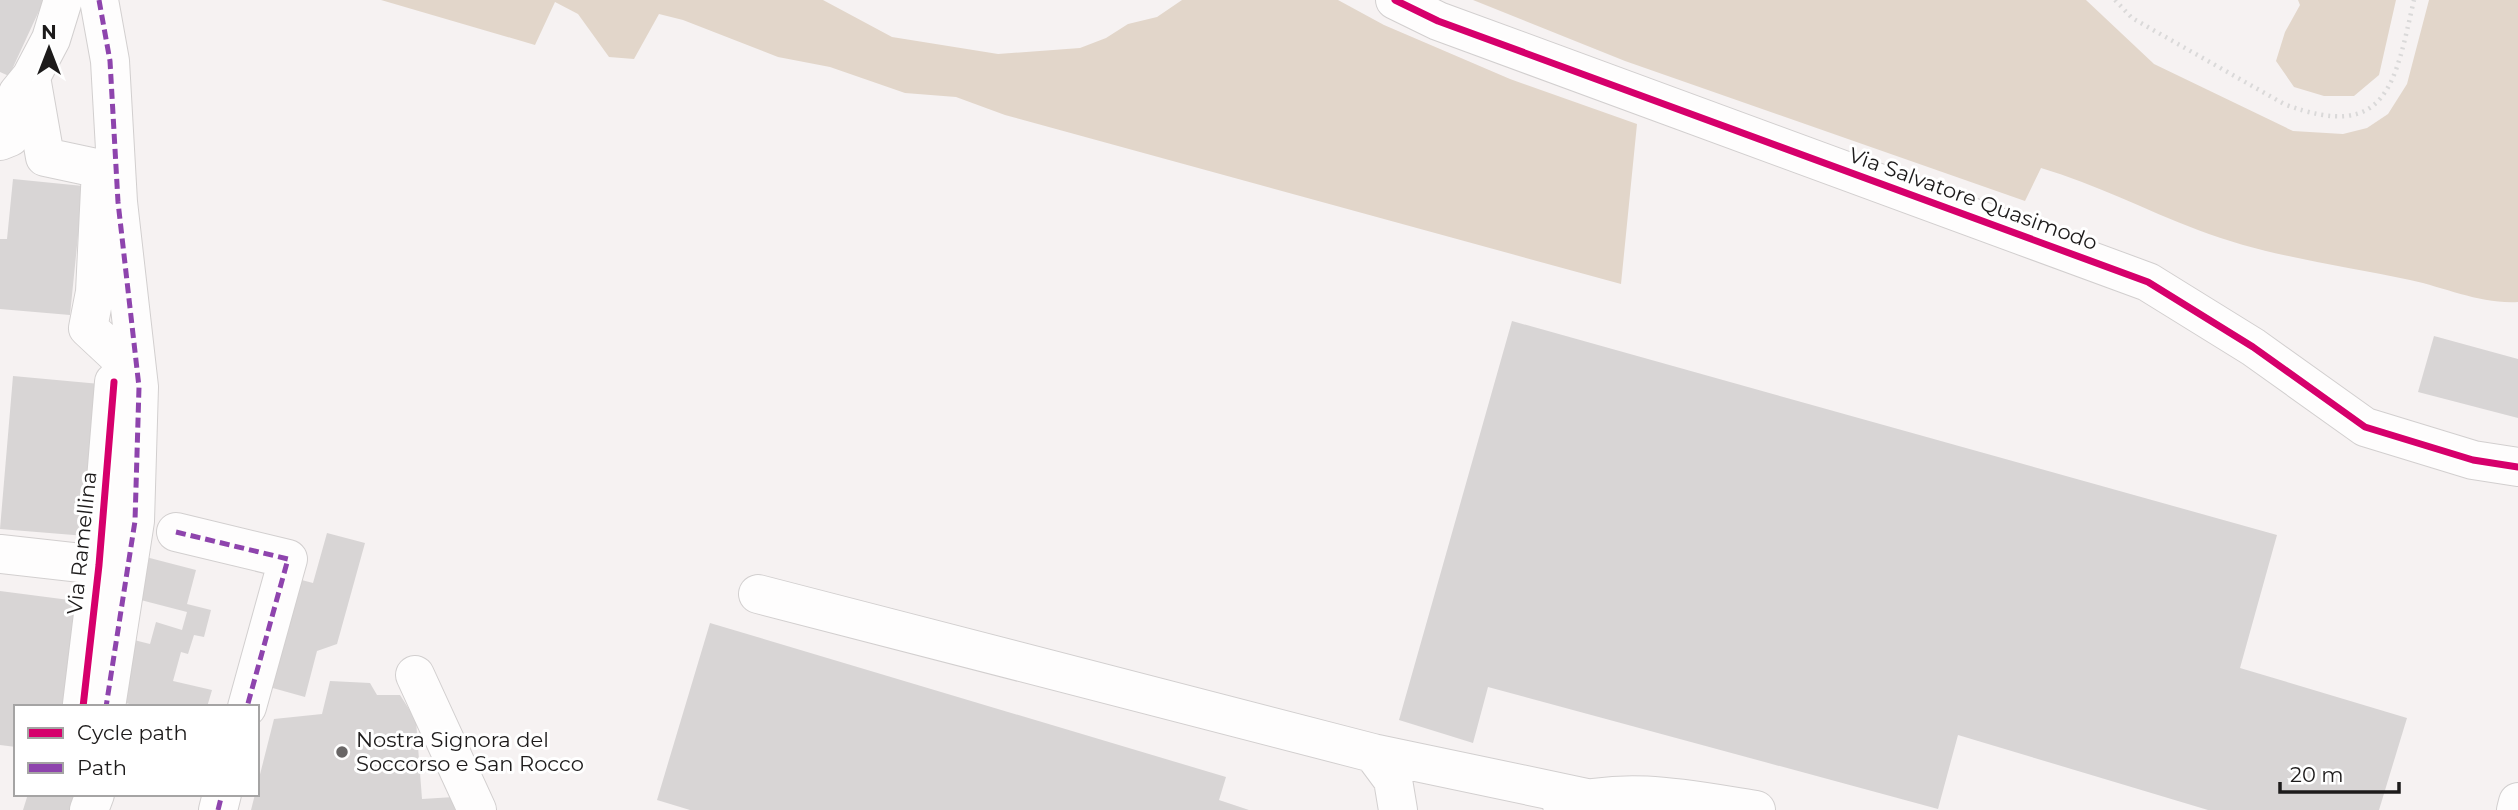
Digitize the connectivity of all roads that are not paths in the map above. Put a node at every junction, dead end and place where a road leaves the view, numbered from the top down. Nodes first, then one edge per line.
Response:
1 (64, 0) edge
2 (99, 0) edge
3 (1395, 0) edge
4 (30, 77) junction
5 (0, 141) edge
6 (2518, 467) edge
7 (176, 532) dead end
8 (0, 554) edge
9 (99, 565) junction
10 (758, 594) dead end
11 (415, 675) dead end
12 (83, 705) edge
13 (106, 705) edge
14 (248, 705) edge
15 (1373, 753) junction
16 (1587, 798) junction
17 (2518, 802) edge
18 (477, 810) edge
19 (1398, 810) edge
20 (1547, 810) edge
21 (1756, 810) edge
22 (2516, 810) edge

1 - 4 street
2 - 13 street
3 - 6 street, Via Salvatore Quasimodo
4 - 5 street
4 - 9 street, Via Ramellina
7 - 14 street
8 - 9 street, Via Ramellina
9 - 12 street, Via Ramellina
10 - 15 street
11 - 18 street
15 - 16 street
15 - 19 street
16 - 20 street
16 - 21 street
17 - 22 street

